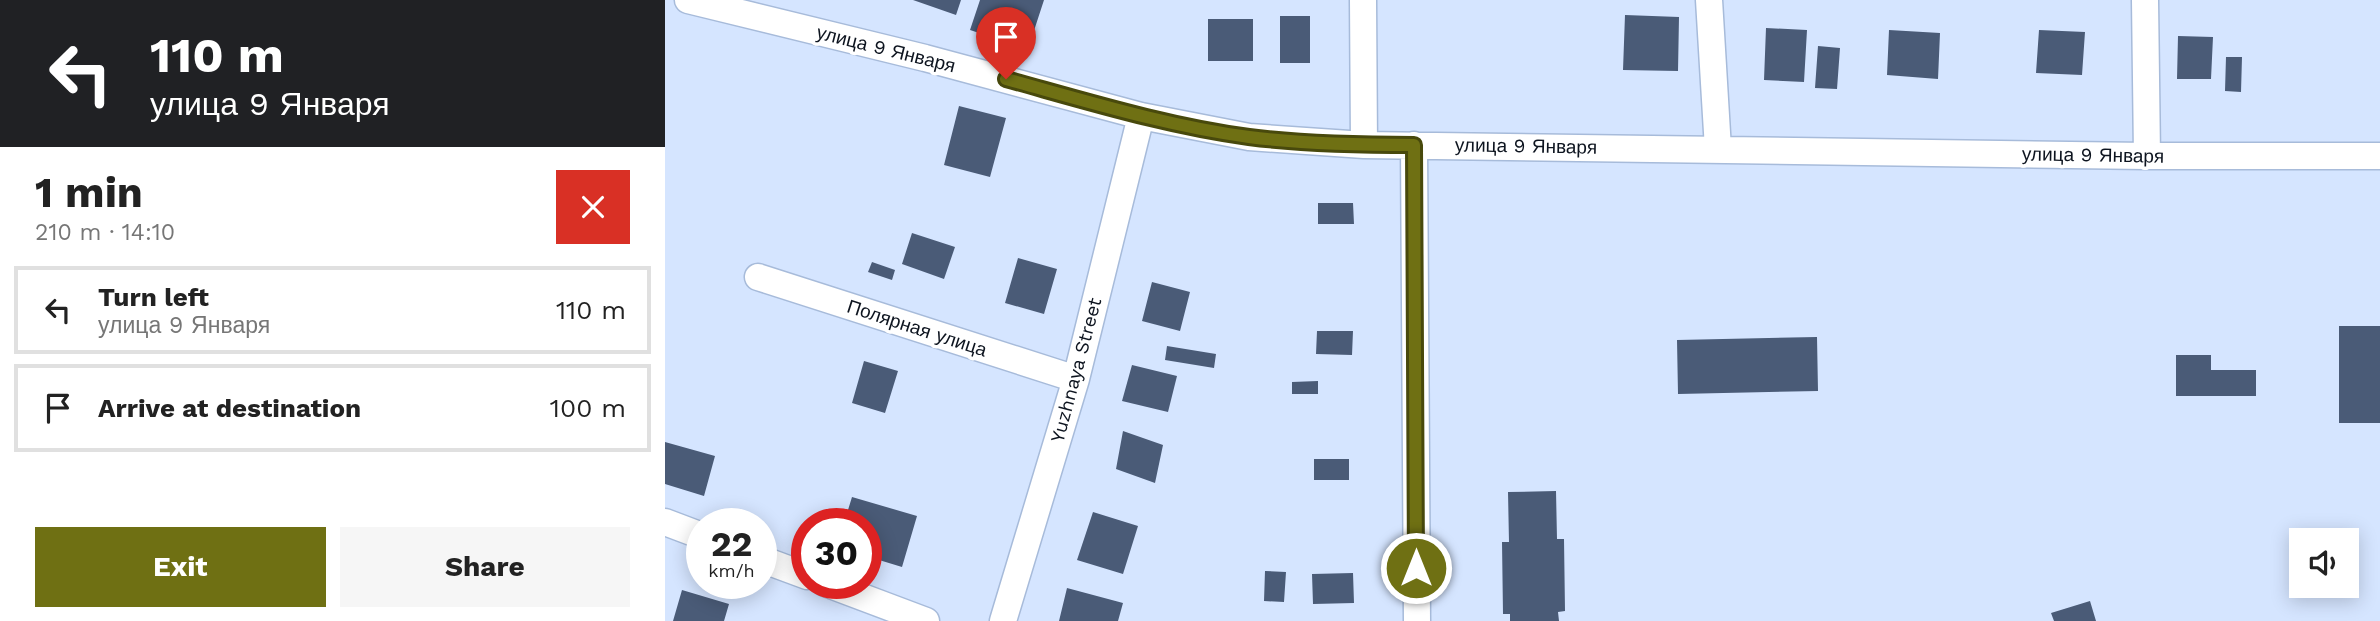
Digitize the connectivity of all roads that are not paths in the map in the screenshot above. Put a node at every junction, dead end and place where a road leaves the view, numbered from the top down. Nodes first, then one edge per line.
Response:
1 (688, 0) edge
2 (1363, 0) edge
3 (1709, 0) edge
4 (2145, 0) edge
5 (1141, 116) junction
6 (1364, 145) junction
7 (1414, 145) junction
8 (1718, 149) junction
9 (2147, 156) junction
10 (2380, 156) edge
11 (758, 277) dead end
12 (1076, 379) junction
13 (665, 522) edge
14 (686, 530) edge
15 (868, 599) edge
16 (926, 621) edge
17 (1003, 621) edge
18 (1417, 621) edge

1 - 5 street, улица 9 Января
2 - 6 street
3 - 8 street
4 - 9 street
5 - 6 street, улица 9 Января
5 - 12 street, Yuzhnaya Street
6 - 7 street, улица 9 Января
7 - 8 street, улица 9 Января
7 - 18 street
8 - 9 street, улица 9 Января
9 - 10 street, улица 9 Января
11 - 12 street, Полярная улица
12 - 17 street, Yuzhnaya Street
13 - 14 street
15 - 16 street

